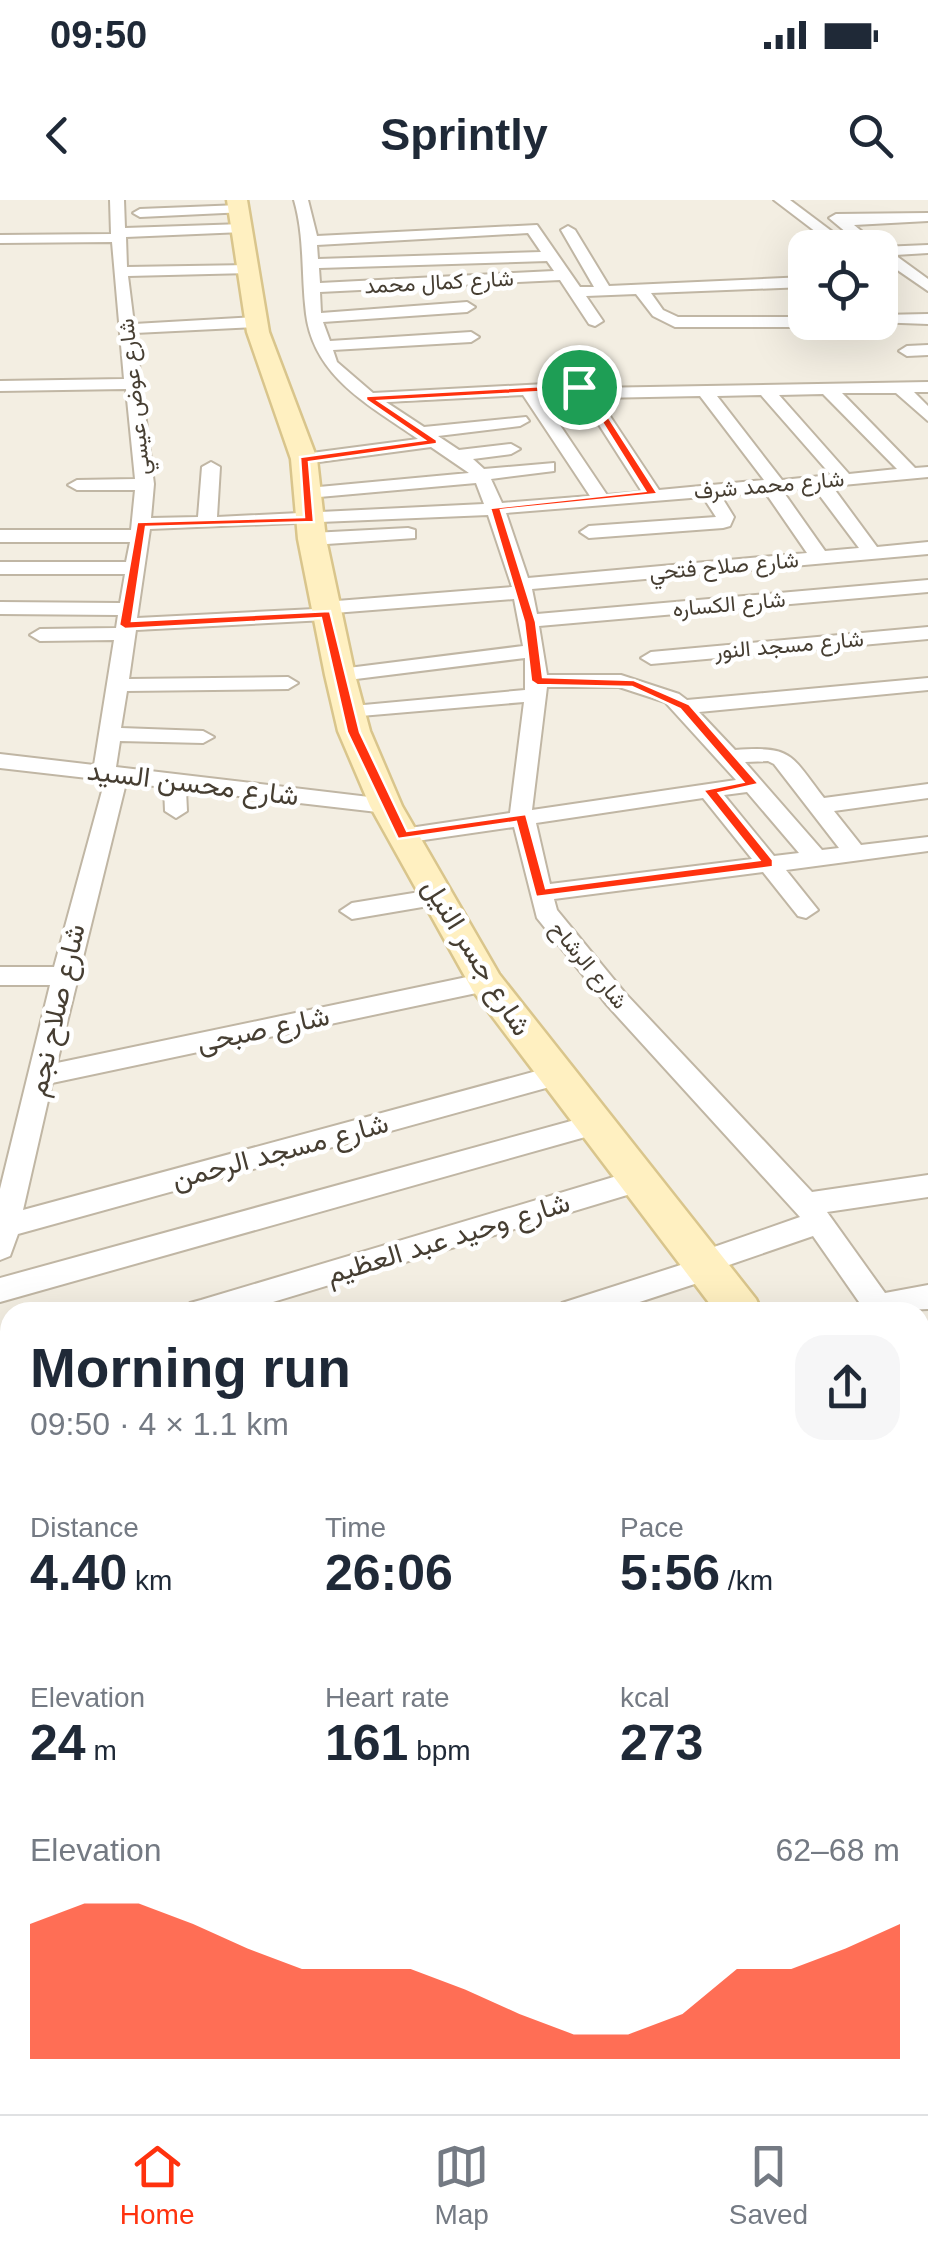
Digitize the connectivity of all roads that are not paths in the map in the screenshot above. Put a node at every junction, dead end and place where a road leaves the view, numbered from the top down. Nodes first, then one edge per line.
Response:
1 (117, 200) edge
2 (301, 200) edge
3 (782, 200) edge
4 (825, 210) dead end
5 (240, 212) edge
6 (140, 213) dead end
7 (928, 217) edge
8 (840, 221) junction
9 (568, 230) dead end
10 (823, 230) edge
11 (852, 230) edge
12 (118, 236) junction
13 (0, 239) edge
14 (928, 249) edge
15 (898, 250) edge
16 (311, 253) junction
17 (551, 256) junction
18 (898, 264) edge
19 (250, 269) junction
20 (120, 272) junction
21 (564, 275) junction
22 (788, 283) edge
23 (898, 284) edge
24 (928, 286) edge
25 (313, 288) junction
26 (640, 289) junction
27 (604, 291) junction
28 (575, 292) junction
29 (928, 306) edge
30 (468, 307) dead end
31 (314, 318) junction
32 (928, 319) edge
33 (898, 320) edge
34 (594, 321) dead end
35 (257, 322) junction
36 (788, 322) edge
37 (126, 329) junction
38 (471, 336) dead end
39 (322, 346) junction
40 (908, 350) dead end
41 (928, 350) edge
42 (135, 384) junction
43 (0, 386) edge
44 (928, 387) edge
45 (828, 388) junction
46 (900, 388) junction
47 (527, 389) junction
48 (584, 390) junction
49 (766, 390) junction
50 (705, 391) junction
51 (369, 398) junction
52 (440, 408) dead end
53 (391, 414) junction
54 (928, 416) edge
55 (520, 421) dead end
56 (426, 438) junction
57 (511, 449) dead end
58 (457, 456) junction
59 (304, 460) junction
60 (211, 467) dead end
61 (548, 467) dead end
62 (919, 473) edge
63 (482, 476) junction
64 (843, 478) junction
65 (818, 480) junction
66 (144, 484) junction
67 (772, 484) junction
68 (77, 485) dead end
69 (707, 490) junction
70 (652, 494) junction
71 (601, 499) junction
72 (575, 501) junction
73 (495, 508) junction
74 (310, 517) junction
75 (207, 524) junction
76 (141, 530) junction
77 (408, 534) dead end
78 (0, 536) edge
79 (928, 548) edge
80 (872, 553) junction
81 (598, 554) junction
82 (820, 558) junction
83 (0, 568) edge
84 (135, 568) junction
85 (928, 586) edge
86 (522, 588) junction
87 (0, 608) edge
88 (325, 611) junction
89 (530, 622) junction
90 (126, 623) junction
91 (732, 627) junction
92 (928, 633) edge
93 (40, 635) dead end
94 (637, 635) junction
95 (534, 651) junction
96 (340, 675) junction
97 (288, 683) dead end
98 (117, 684) junction
99 (928, 684) edge
100 (537, 688) junction
101 (651, 689) junction
102 (684, 707) junction
103 (349, 711) junction
104 (110, 734) junction
105 (204, 737) dead end
106 (730, 757) junction
107 (0, 761) edge
108 (111, 772) junction
109 (175, 780) junction
110 (753, 784) junction
111 (710, 790) junction
112 (928, 791) edge
113 (817, 806) junction
114 (176, 812) dead end
115 (521, 817) junction
116 (394, 821) junction
117 (928, 844) edge
118 (855, 853) junction
119 (816, 858) junction
120 (768, 864) junction
121 (540, 894) junction
122 (438, 897) junction
123 (806, 910) dead end
124 (352, 912) dead end
125 (0, 976) edge
126 (65, 976) junction
127 (486, 982) junction
128 (41, 1076) junction
129 (554, 1076) junction
130 (593, 1125) junction
131 (637, 1182) junction
132 (928, 1186) edge
133 (8, 1190) edge
134 (813, 1213) junction
135 (2, 1238) edge
136 (707, 1265) junction
137 (0, 1290) edge
138 (235, 1302) edge
139 (602, 1302) edge
140 (734, 1302) edge
141 (875, 1302) edge

1 - 12 street, شارع عوض عيسي
2 - 16 street
3 - 10 street
4 - 8 street
5 - 6 street
5 - 12 street
5 - 19 street, شارع جسر النيل
7 - 8 street
8 - 11 street
9 - 27 street
12 - 13 street
12 - 20 street, شارع عوض عيسي
14 - 15 street
16 - 17 street
16 - 17 street
16 - 25 street
17 - 21 street
18 - 24 street
19 - 20 street
19 - 35 street, شارع جسر النيل
20 - 37 street, شارع عوض عيسي
21 - 25 street, شارع كمال محمد
21 - 28 street
22 - 26 street
23 - 29 street
25 - 31 street
26 - 27 street
26 - 36 street
27 - 28 street
28 - 34 street
30 - 31 street
31 - 39 street
32 - 33 street
35 - 37 street
35 - 59 street, شارع جسر النيل
37 - 42 street, شارع عوض عيسي
38 - 39 street
39 - 51 street
40 - 41 street
42 - 43 street
42 - 66 street, شارع عوض عيسي
44 - 46 street
45 - 46 street
45 - 49 street
45 - 62 street
46 - 54 street
47 - 48 street
47 - 51 street
47 - 71 street
48 - 50 street
48 - 70 street
49 - 50 street
49 - 64 street
50 - 67 street
51 - 53 street
52 - 53 street
53 - 56 street
55 - 56 street
56 - 58 street
56 - 59 street
57 - 58 street
58 - 63 street
59 - 74 street, شارع جسر النيل
60 - 75 street
61 - 63 street
62 - 64 street, شارع محمد شرف
63 - 73 street, شارع الرشاح
63 - 74 street
64 - 65 street, شارع محمد شرف
65 - 67 street, شارع محمد شرف
65 - 80 street
66 - 68 street
66 - 76 street, شارع عوض عيسي
67 - 69 street, شارع محمد شرف
67 - 82 street
69 - 70 street, شارع محمد شرف
69 - 81 street
70 - 71 street, شارع محمد شرف
71 - 72 street, شارع محمد شرف
72 - 73 street, شارع محمد شرف
72 - 81 street
73 - 74 street, شارع محمد شرف
73 - 86 street, شارع الرشاح
74 - 75 street
74 - 77 street
74 - 88 street, شارع جسر النيل
75 - 76 street
76 - 78 street
76 - 84 street, شارع عوض عيسي
79 - 80 street, شارع صلاح فتحي
80 - 82 street, شارع صلاح فتحي
81 - 82 street, شارع صلاح فتحي
81 - 86 street, شارع صلاح فتحي
83 - 84 street
84 - 90 street, شارع عوض عيسي
85 - 91 street, شارع الكساره
86 - 88 street, شارع صلاح فتحي
86 - 89 street, شارع الرشاح
87 - 90 street
88 - 90 street, شارع صلاح فتحي
88 - 96 street, شارع جسر النيل
89 - 94 street, شارع الكساره
89 - 95 street, شارع الرشاح
90 - 93 street
90 - 98 street, شارع عوض عيسي
91 - 92 street, شارع مسجد النور
91 - 94 street, شارع مسجد النور
91 - 94 street, شارع الكساره
94 - 101 street
95 - 96 street
95 - 100 street, شارع الرشاح
96 - 103 street, شارع جسر النيل
97 - 98 street
98 - 104 street, شارع عوض عيسي
99 - 102 street
100 - 101 street
100 - 103 street
100 - 115 street, شارع الرشاح
101 - 102 street
102 - 106 street
103 - 116 street, شارع جسر النيل
104 - 105 street
104 - 108 street, شارع عوض عيسي
106 - 110 street
106 - 113 street
107 - 108 street, شارع محسن السيد
108 - 109 street, شارع محسن السيد
108 - 126 street, شارع صلاح نجم
109 - 114 street
109 - 116 street, شارع محسن السيد
110 - 111 street, شارع محسن السيد
110 - 119 street
111 - 115 street, شارع محسن السيد
111 - 120 street
112 - 113 street
113 - 118 street
115 - 116 street, شارع محسن السيد
115 - 121 street, شارع الرشاح
116 - 122 street, شارع جسر النيل
117 - 118 street
118 - 119 street
119 - 120 street
120 - 121 street
120 - 123 street
121 - 134 street, شارع الرشاح
122 - 124 street
122 - 127 street, شارع جسر النيل
125 - 126 street
126 - 128 street, شارع صلاح نجم
127 - 128 street, شارع صبحى
127 - 129 street, شارع جسر النيل
128 - 133 street, شارع صلاح نجم
129 - 130 street, شارع جسر النيل
129 - 135 street, شارع مسجد الرحمن
130 - 131 street, شارع جسر النيل
130 - 137 street
131 - 136 street, شارع جسر النيل
131 - 138 street, شارع وحيد عبد العظيم
132 - 134 street
133 - 135 street, شارع صلاح نجم
134 - 136 street
134 - 141 street, شارع الرشاح
136 - 139 street
136 - 140 street, شارع جسر النيل

